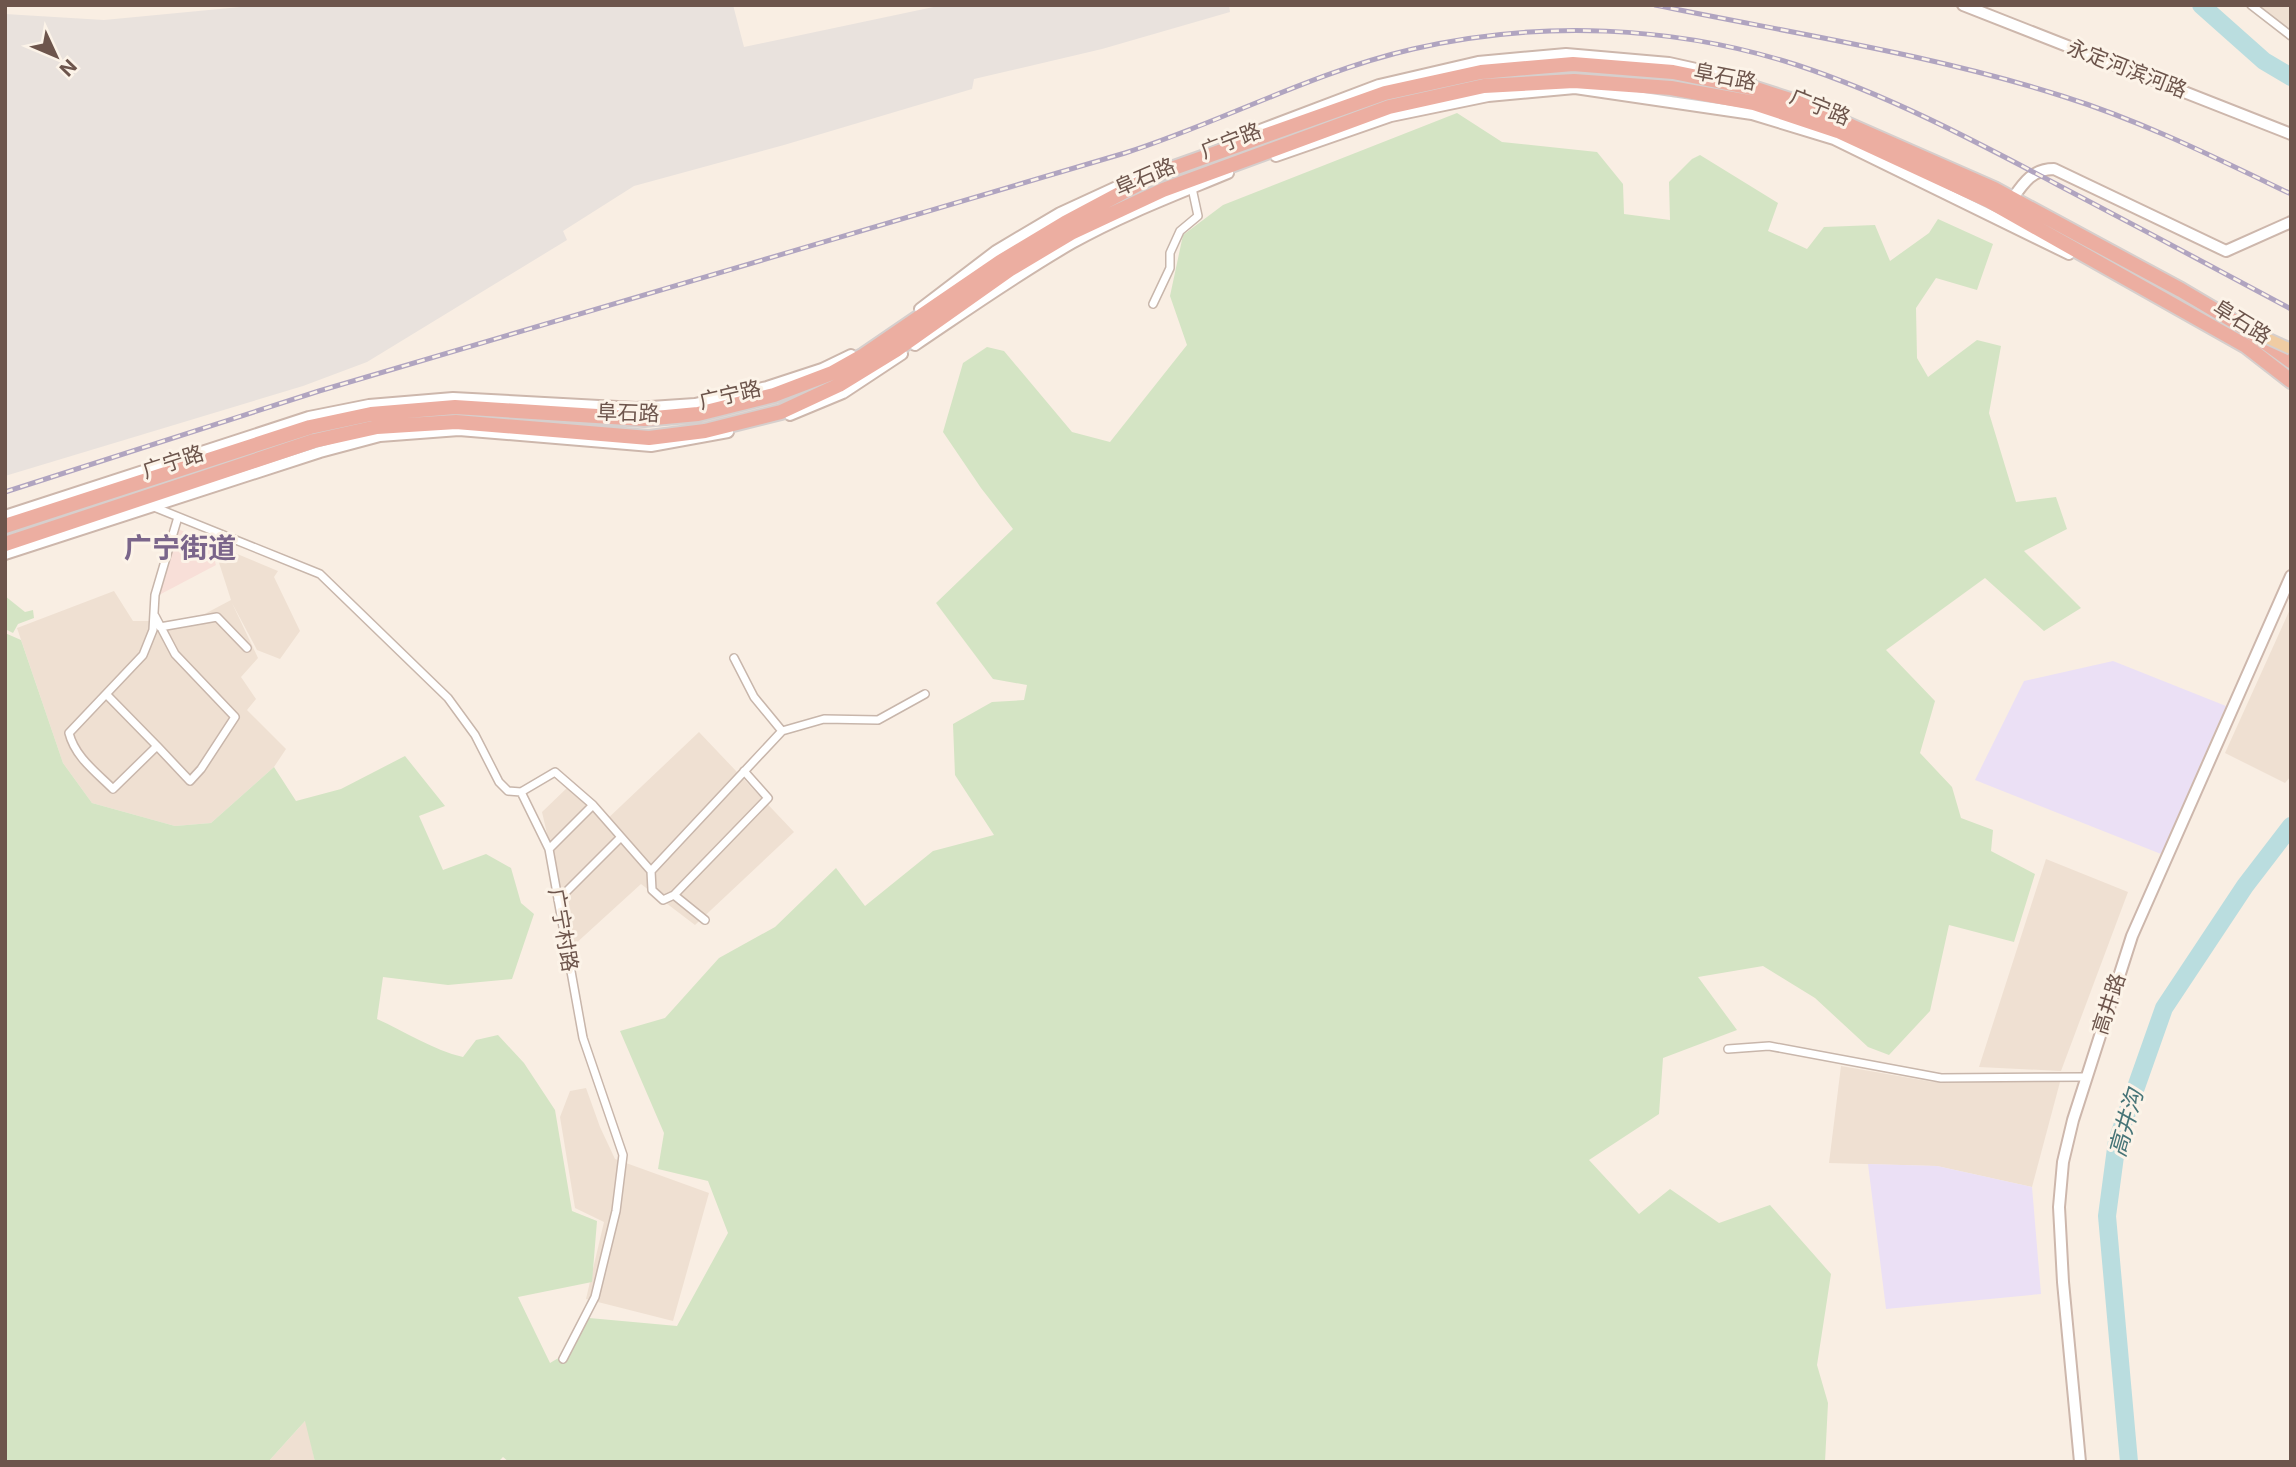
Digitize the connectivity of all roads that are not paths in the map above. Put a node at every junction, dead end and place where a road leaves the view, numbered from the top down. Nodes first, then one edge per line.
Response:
1 (1963, 5) edge
2 (2251, 5) edge
3 (2291, 36) edge
4 (2291, 134) edge
5 (1192, 188) junction
6 (2013, 198) junction
7 (2291, 222) edge
8 (1153, 304) dead end
9 (2247, 329) junction
10 (2291, 349) edge
11 (2291, 358) edge
12 (2291, 381) edge
13 (152, 506) junction
14 (5, 516) edge
15 (178, 517) junction
16 (5, 526) edge
17 (5, 544) edge
18 (5, 554) edge
19 (2291, 576) edge
20 (154, 615) junction
21 (160, 626) junction
22 (247, 648) dead end
23 (734, 658) dead end
24 (925, 694) dead end
25 (107, 695) junction
26 (782, 731) junction
27 (157, 746) junction
28 (744, 771) junction
29 (522, 792) junction
30 (593, 805) junction
31 (621, 837) junction
32 (549, 849) junction
33 (651, 871) junction
34 (674, 895) junction
35 (558, 900) junction
36 (705, 920) dead end
37 (1728, 1049) dead end
38 (2085, 1077) junction
39 (563, 1359) dead end
40 (2080, 1462) edge

1 - 4 street, 永定河滨河路
2 - 3 street
5 - 8 street
5 - 12 street, 广宁路
5 - 13 street, 广宁路
6 - 7 street
6 - 11 street, 广宁路
6 - 14 street, 广宁路
9 - 10 main road, bridge
9 - 11 highway, 阜石路, bridge
9 - 16 highway, 阜石路
12 - 17 highway, 阜石路
13 - 15 street
13 - 18 street, 广宁路
15 - 20 street
15 - 29 street
19 - 38 street, 高井路
20 - 21 street
20 - 25 street
21 - 22 street
21 - 27 street
23 - 26 street
24 - 26 street
25 - 27 street
25 - 27 street
26 - 28 street
28 - 33 street
28 - 34 street
29 - 30 street
29 - 32 street, 广宁村路
30 - 31 street
30 - 32 street
31 - 33 street
31 - 35 street
32 - 35 street, 广宁村路
33 - 34 street
34 - 36 street
35 - 39 street, 广宁村路
37 - 38 street
38 - 40 street, 高井路

